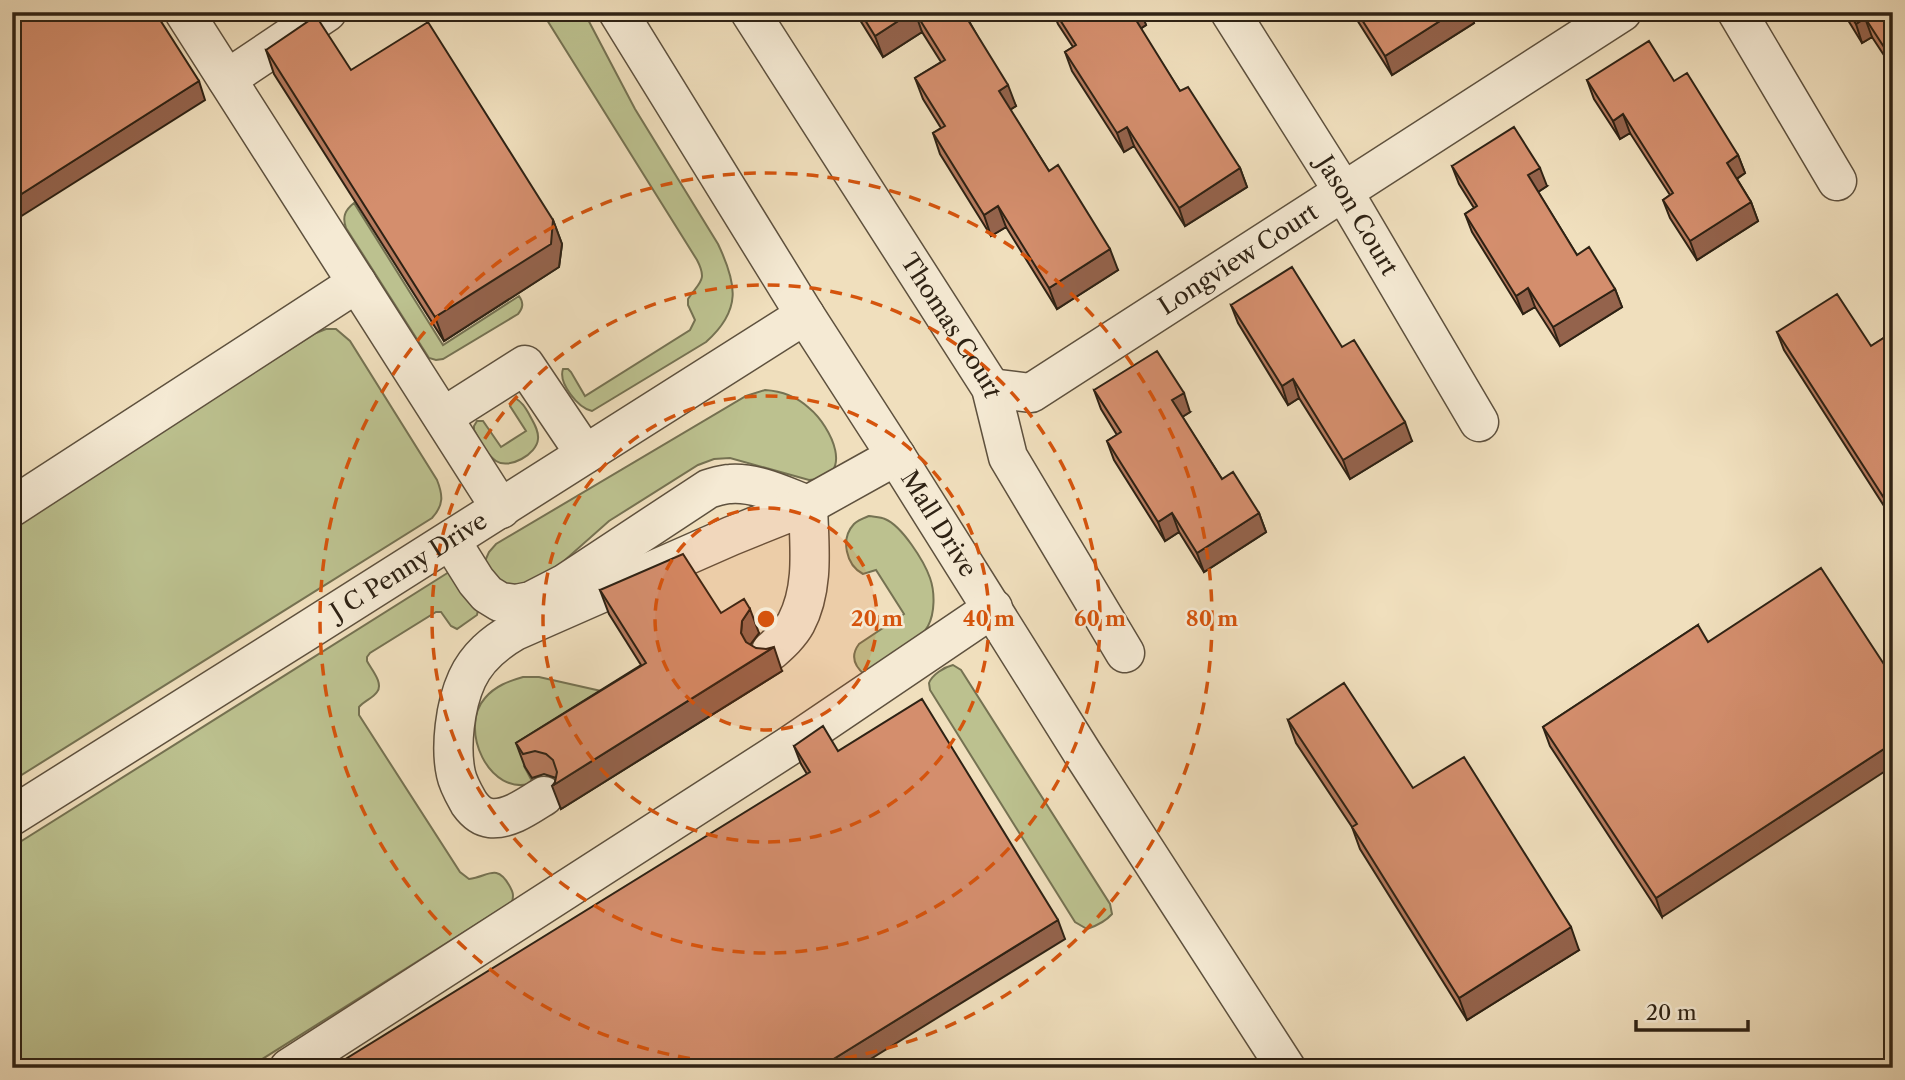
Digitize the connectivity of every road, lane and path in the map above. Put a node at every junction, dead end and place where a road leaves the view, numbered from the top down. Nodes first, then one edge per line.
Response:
1 (184, 12) edge
2 (327, 12) edge
3 (618, 12) edge
4 (750, 12) edge
5 (1230, 12) edge
6 (1622, 12) edge
7 (1737, 12) edge
8 (227, 79) junction
9 (1837, 181) dead end
10 (1343, 191) junction
11 (357, 283) junction
12 (805, 316) junction
13 (991, 388) junction
14 (443, 417) junction
15 (1479, 422) dead end
16 (585, 454) junction
17 (896, 456) junction
18 (808, 505) junction
19 (12, 507) edge
20 (501, 509) junction
21 (451, 541) junction
22 (993, 608) junction
23 (771, 651) edge
24 (1125, 653) dead end
25 (544, 796) dead end
26 (12, 816) edge
27 (289, 1068) edge
28 (1286, 1068) edge

1 - 8 street
2 - 8 street
3 - 12 street, Mall Drive
4 - 13 street, Thomas Court
5 - 10 street, Jason Court
6 - 10 street, Longview Court
7 - 9 street
8 - 11 street
10 - 13 street, Longview Court
10 - 15 street, Jason Court
11 - 14 street
11 - 19 street
12 - 16 street, J C Penny Drive
12 - 17 street, Mall Drive
13 - 24 street, Thomas Court
14 - 16 street
14 - 20 street
16 - 20 street, J C Penny Drive
17 - 18 street
17 - 22 street, Mall Drive
18 - 21 street
18 - 23 street
18 - 25 street
20 - 21 street, J C Penny Drive
21 - 26 street, J C Penny Drive
22 - 27 street
22 - 28 street, Mall Drive

